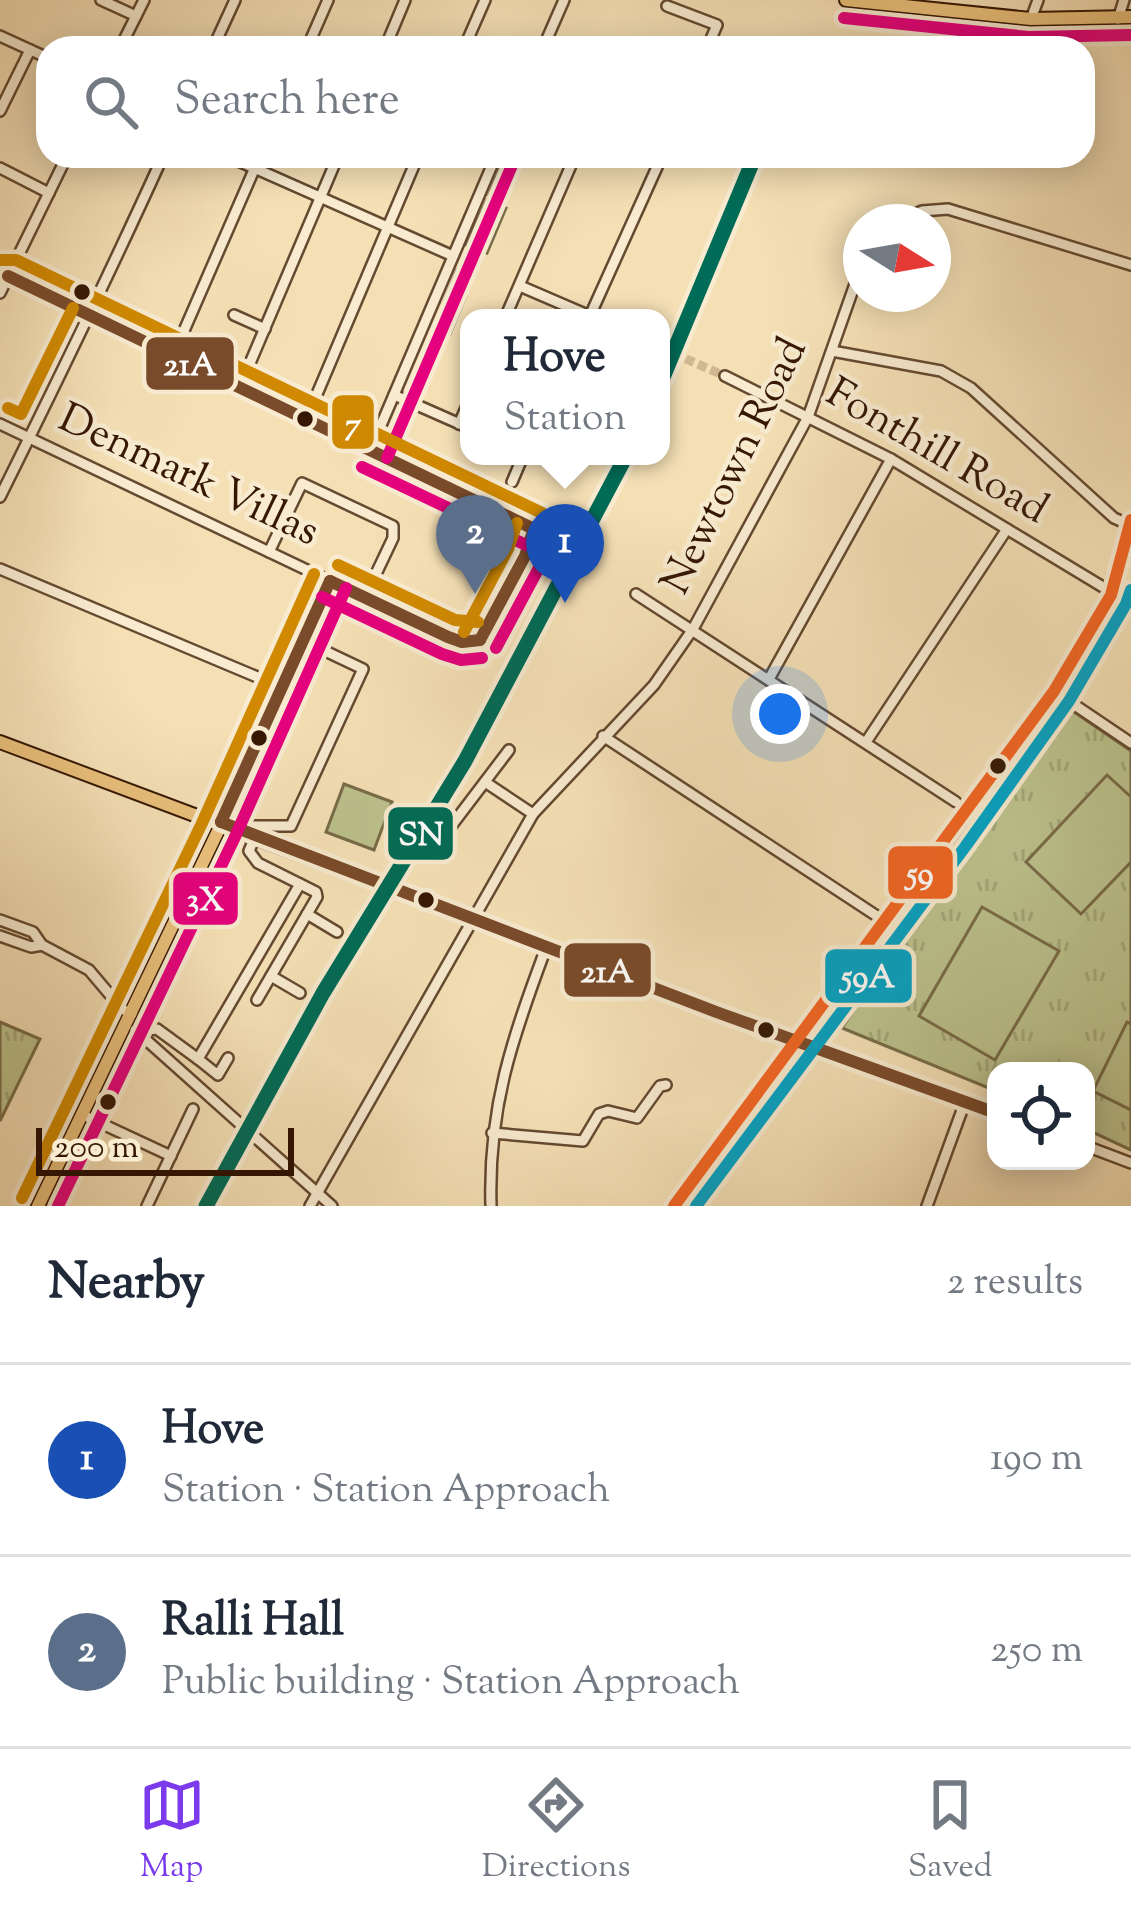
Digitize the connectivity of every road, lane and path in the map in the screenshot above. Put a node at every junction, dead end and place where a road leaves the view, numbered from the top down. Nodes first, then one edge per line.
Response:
1 (100, 0) edge
2 (144, 0) edge
3 (235, 0) edge
4 (328, 0) edge
5 (405, 0) edge
6 (485, 0) edge
7 (565, 0) edge
8 (846, 0) edge
9 (1038, 0) edge
10 (1124, 0) edge
11 (865, 1) edge
12 (667, 6) dead end
13 (950, 6) edge
14 (136, 16) junction
15 (1125, 18) edge
16 (1031, 19) junction
17 (0, 36) edge
18 (126, 36) edge
19 (218, 36) edge
20 (312, 36) edge
21 (390, 36) edge
22 (469, 36) edge
23 (548, 36) edge
24 (712, 36) edge
25 (30, 50) junction
26 (36, 53) edge
27 (0, 111) edge
28 (0, 168) edge
29 (61, 168) edge
30 (157, 168) edge
31 (255, 168) joint
32 (333, 168) edge
33 (413, 168) edge
34 (491, 168) edge
35 (569, 168) edge
36 (657, 168) edge
37 (50, 193) junction
38 (321, 197) junction
39 (951, 210) edge
40 (388, 227) junction
41 (453, 256) junction
42 (1131, 266) edge
43 (8, 276) junction
44 (520, 286) junction
45 (0, 293) edge
46 (509, 309) edge
47 (571, 309) edge
48 (595, 309) edge
49 (845, 312) edge
50 (234, 315) dead end
51 (89, 316) junction
52 (265, 329) junction
53 (832, 351) junction
54 (173, 356) junction
55 (725, 376) tunnel mouth
56 (239, 389) junction
57 (394, 395) junction
58 (808, 417) junction
59 (306, 420) junction
60 (0, 424) edge
61 (460, 424) edge
62 (29, 438) junction
63 (370, 451) junction
64 (891, 459) junction
65 (520, 465) edge
66 (512, 482) dead end
67 (0, 497) edge
68 (1131, 522) edge
69 (534, 529) joint
70 (1007, 530) junction
71 (269, 552) junction
72 (0, 568) edge
73 (330, 581) junction
74 (636, 594) dead end
75 (1111, 595) junction
76 (364, 597) junction
77 (1131, 604) edge
78 (692, 628) junction
79 (302, 640) junction
80 (769, 679) junction
81 (281, 687) junction
82 (1054, 691) junction
83 (603, 736) junction
84 (0, 742) edge
85 (866, 742) junction
86 (1131, 743) edge
87 (509, 750) dead end
88 (485, 782) junction
89 (956, 802) dead end
90 (532, 814) junction
91 (221, 823) junction
92 (452, 825) dead end
93 (252, 835) junction
94 (300, 884) junction
95 (307, 914) junction
96 (471, 917) junction
97 (0, 920) edge
98 (886, 922) junction
99 (337, 932) dead end
100 (0, 936) edge
101 (42, 945) junction
102 (546, 948) junction
103 (272, 976) junction
104 (300, 993) dead end
105 (256, 1000) dead end
106 (132, 1023) junction
107 (796, 1041) junction
108 (228, 1058) dead end
109 (198, 1059) junction
110 (666, 1085) dead end
111 (965, 1102) junction
112 (193, 1109) dead end
113 (987, 1110) edge
114 (83, 1115) junction
115 (492, 1133) junction
116 (1095, 1149) edge
117 (171, 1156) junction
118 (1131, 1163) edge
119 (317, 1193) junction
120 (38, 1206) edge
121 (147, 1206) edge
122 (310, 1206) edge
123 (332, 1206) edge
124 (491, 1206) edge
125 (674, 1206) edge
126 (927, 1206) edge

1 - 14 street
2 - 14 street
3 - 19 street
4 - 20 street
5 - 21 street
6 - 22 street
7 - 23 street
8 - 11 main road
9 - 16 street
10 - 15 street
11 - 13 main road
12 - 24 street
13 - 16 main road
14 - 18 street
15 - 16 main road
17 - 25 street
25 - 26 street
25 - 27 street
28 - 37 street
29 - 37 street
30 - 51 street
31 - 38 street
31 - 54 street
32 - 38 street
33 - 40 street
34 - 41 street
35 - 44 street
36 - 48 street
37 - 43 street
38 - 40 street
38 - 52 street
39 - 42 street
40 - 41 street
40 - 59 street
41 - 57 street
43 - 45 street
43 - 51 street
44 - 46 street
44 - 47 street
49 - 53 street, Newtown Road
50 - 52 street
51 - 54 street
51 - 62 street
52 - 56 street
53 - 58 street, Newtown Road
53 - 68 street
54 - 56 street
55 - 58 street, Fonthill Road
56 - 59 street
57 - 61 street
57 - 63 street
58 - 64 street, Fonthill Road
58 - 78 street, Newtown Road
59 - 63 street
60 - 62 street, Denmark Villas
62 - 67 street
62 - 71 street, Denmark Villas
63 - 69 street
64 - 70 street, Fonthill Road
64 - 80 street
65 - 66 street
68 - 75 main road
69 - 76 main road, Denmark Villas
70 - 75 street, Fonthill Road
70 - 85 street
71 - 73 street, Denmark Villas
71 - 76 street
72 - 81 street
73 - 76 main road, Denmark Villas
73 - 79 main road
74 - 78 street
75 - 77 street, Fonthill Road
75 - 82 main road
78 - 80 street
78 - 83 street, Newtown Road
79 - 81 main road
79 - 93 street
80 - 85 street
81 - 91 main road
82 - 86 street
82 - 98 main road
83 - 90 street, Newtown Road
83 - 98 street
84 - 91 main road
85 - 89 street
87 - 88 street
88 - 90 street
88 - 92 street
90 - 96 street, Newtown Road
91 - 93 main road
91 - 106 main road
93 - 94 street
93 - 96 main road
94 - 95 street
94 - 109 street
95 - 99 street
95 - 103 street
96 - 102 main road
96 - 119 street, Newtown Road
97 - 101 street
98 - 107 main road
100 - 101 street
101 - 106 street
102 - 107 main road
102 - 115 street
103 - 104 street
103 - 105 street
106 - 109 street
106 - 114 main road
106 - 119 street
107 - 111 street
107 - 125 main road
108 - 109 street
110 - 115 street
111 - 113 street
111 - 126 street
112 - 117 street
114 - 117 street
114 - 120 main road
115 - 124 street
116 - 118 street
117 - 121 street
119 - 122 street, Newtown Road
119 - 123 street

